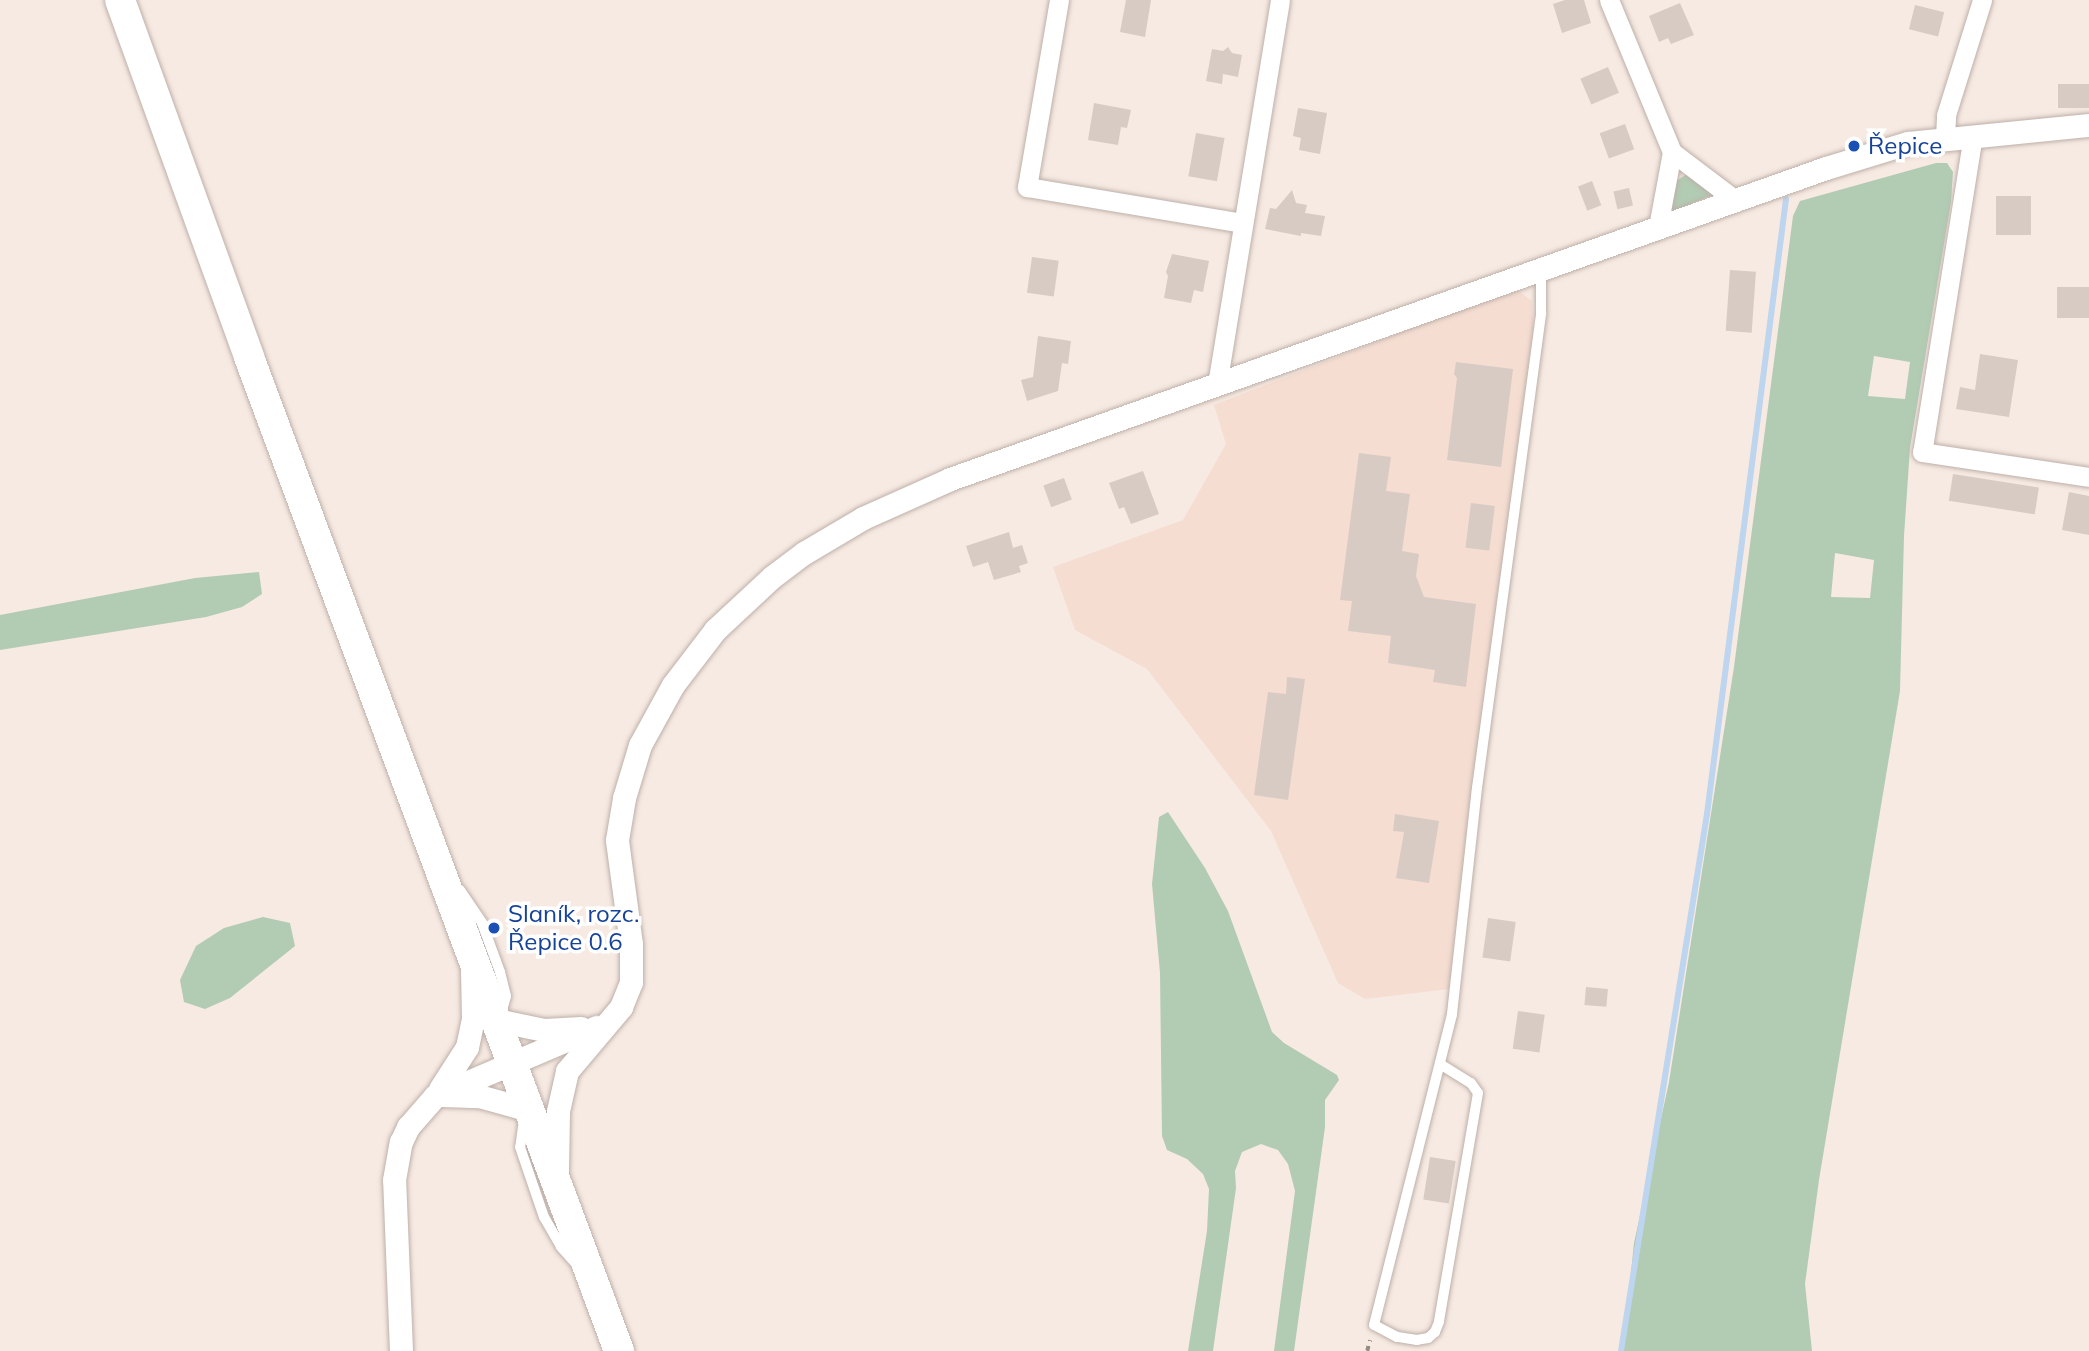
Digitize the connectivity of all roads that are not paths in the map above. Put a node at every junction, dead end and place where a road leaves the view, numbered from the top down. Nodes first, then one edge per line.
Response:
1 (120, 0) edge
2 (1059, 0) edge
3 (1280, 0) edge
4 (1609, 0) edge
5 (1982, 0) edge
6 (2089, 125) edge
7 (1973, 135) junction
8 (1945, 138) junction
9 (1672, 152) junction
10 (1734, 199) junction
11 (1243, 223) junction
12 (1657, 227) junction
13 (1541, 270) junction
14 (1217, 385) junction
15 (2089, 477) edge
16 (436, 859) junction
17 (471, 954) junction
18 (610, 1019) junction
19 (496, 1020) junction
20 (512, 1062) junction
21 (1440, 1064) junction
22 (435, 1096) junction
23 (529, 1110) junction
24 (556, 1185) junction
25 (591, 1276) junction
26 (401, 1351) edge
27 (619, 1351) edge

1 - 16 main road
2 - 11 street
3 - 11 street
4 - 9 street
5 - 8 street
6 - 7 street
7 - 8 street
7 - 15 street
8 - 10 street
9 - 10 street
9 - 12 street
10 - 12 street
11 - 14 street
12 - 13 street
13 - 14 street
13 - 21 lane
14 - 18 street
16 - 17 main road
16 - 19 lane
17 - 19 main road
17 - 22 street
18 - 19 street
18 - 20 street
18 - 24 street
19 - 20 main road
20 - 22 street
20 - 23 main road
21 - 21 lane
22 - 23 street
22 - 26 street
23 - 24 main road
23 - 25 lane
24 - 25 main road
25 - 27 main road

